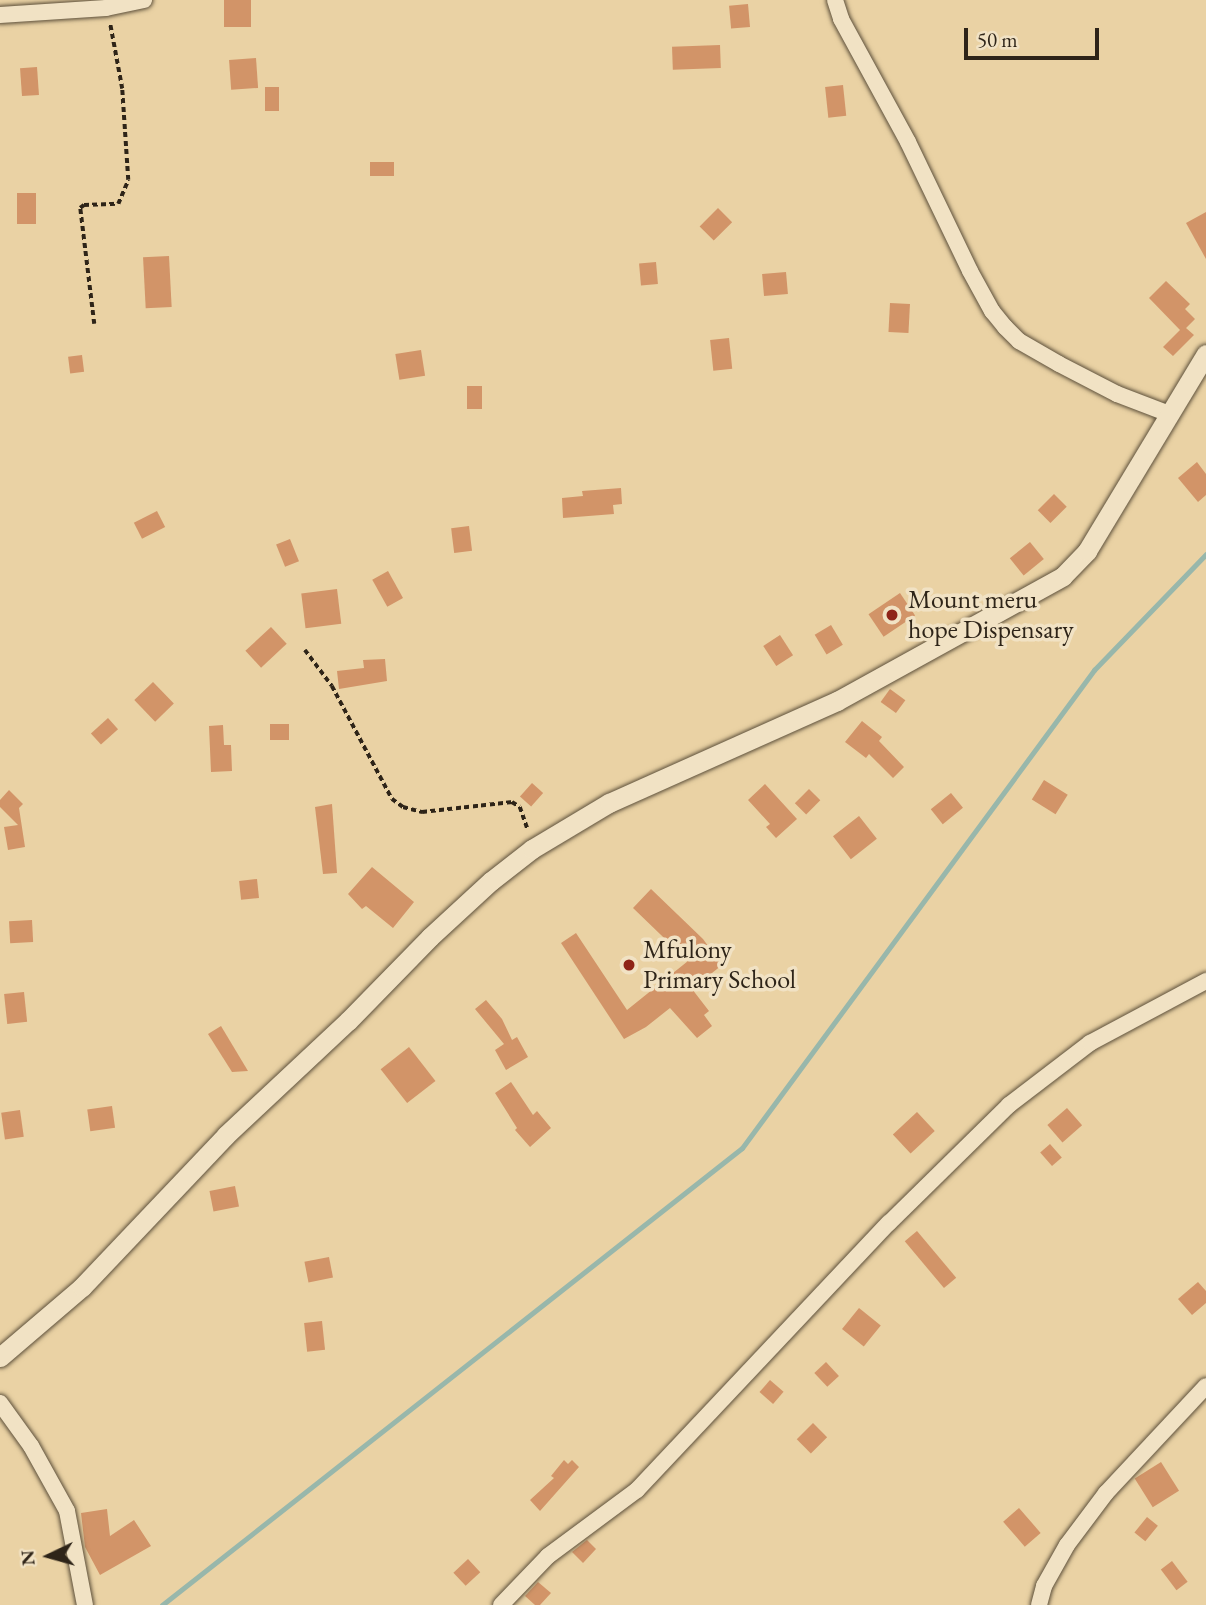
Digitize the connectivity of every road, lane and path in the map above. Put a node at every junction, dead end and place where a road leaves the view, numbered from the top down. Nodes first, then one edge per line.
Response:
1 (144, 0) edge
2 (835, 0) edge
3 (106, 8) junction
4 (0, 15) edge
5 (94, 324) dead end
6 (1206, 354) edge
7 (1169, 414) junction
8 (305, 650) dead end
9 (532, 849) junction
10 (1206, 981) edge
11 (0, 1357) edge
12 (1206, 1386) edge
13 (0, 1403) edge
14 (85, 1605) edge
15 (501, 1605) edge
16 (1039, 1605) edge

1 - 3 street
2 - 7 street
3 - 4 street
3 - 5 path
6 - 7 street
7 - 9 street
8 - 9 path
9 - 11 street
10 - 15 street
12 - 16 street
13 - 14 street

